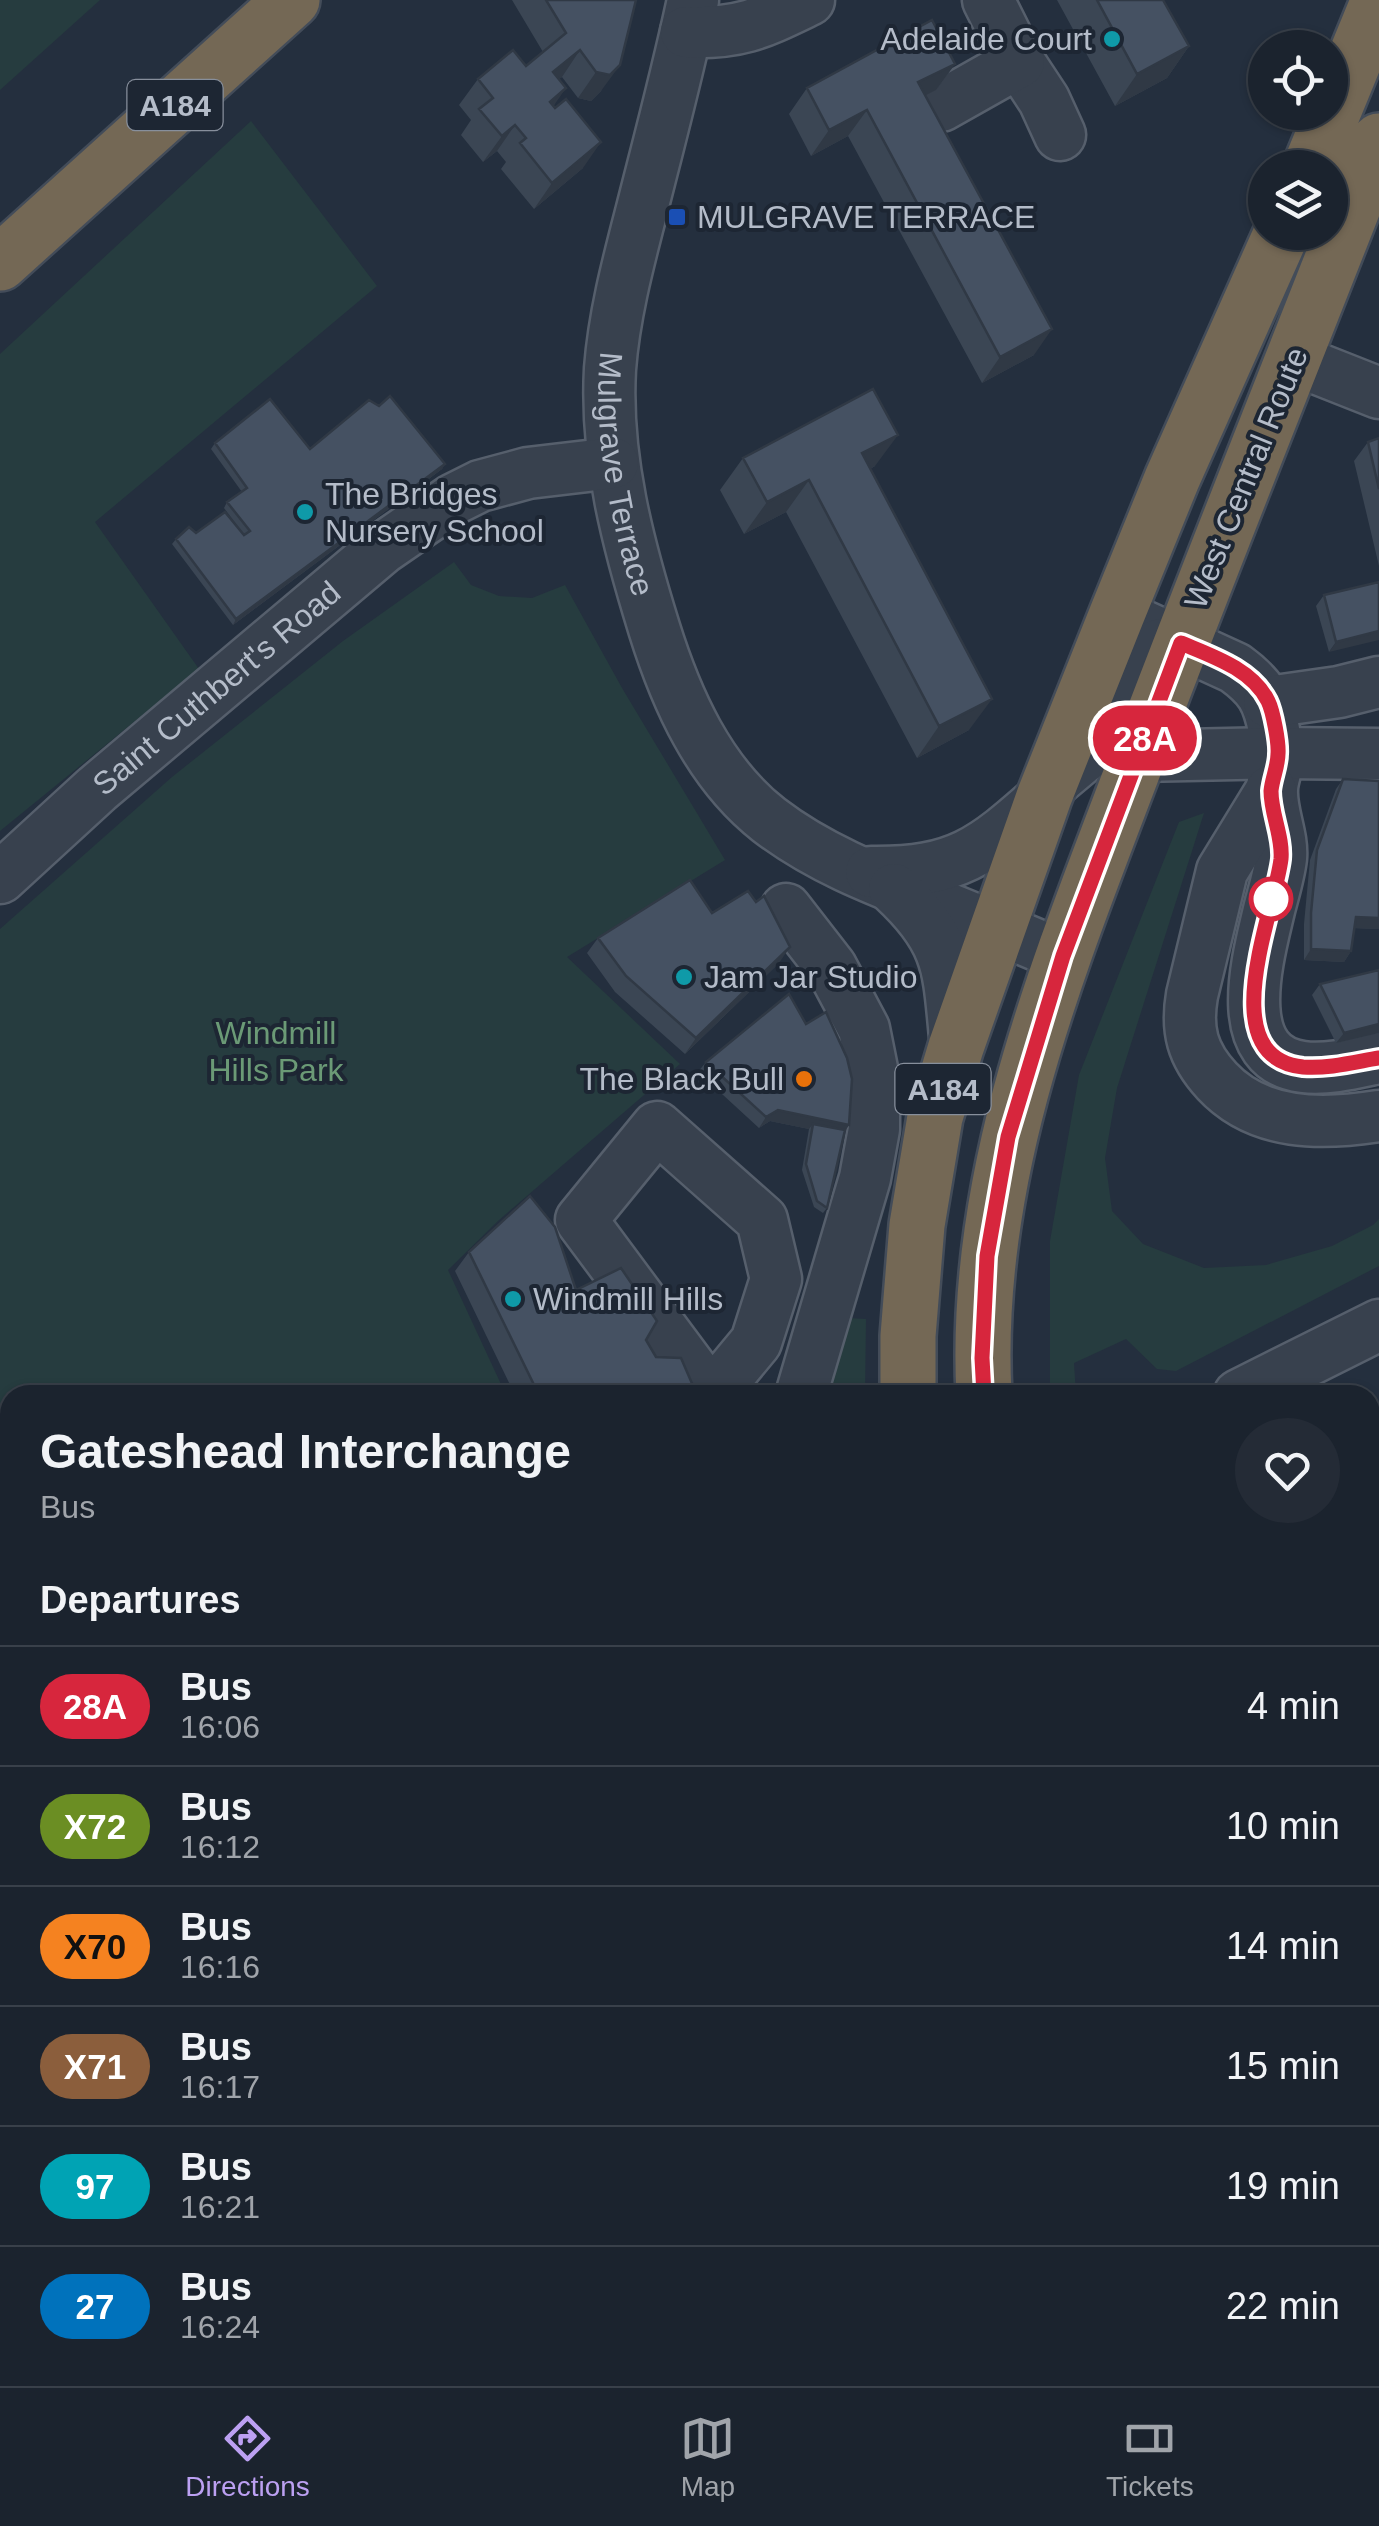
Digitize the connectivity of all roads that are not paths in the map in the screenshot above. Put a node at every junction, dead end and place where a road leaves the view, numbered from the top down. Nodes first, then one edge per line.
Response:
1 (251, 0) edge
2 (292, 0) edge
3 (809, 0) edge
4 (988, 0) edge
5 (1379, 0) edge
6 (690, 16) edge
7 (1019, 62) junction
8 (940, 106) edge
9 (1060, 134) dead end
10 (1379, 141) edge
11 (1317, 150) edge
12 (0, 223) edge
13 (1274, 250) edge
14 (0, 263) edge
15 (1293, 359) junction
16 (1379, 393) edge
17 (613, 463) junction
18 (1117, 614) junction
19 (1181, 643) junction
20 (1379, 682) edge
21 (1269, 702) junction
22 (1379, 754) edge
23 (1138, 756) junction
24 (1275, 772) junction
25 (1046, 792) junction
26 (0, 878) edge
27 (873, 878) junction
28 (786, 909) dead end
29 (998, 928) junction
30 (1063, 956) junction
31 (956, 1047) junction
32 (1379, 1058) edge
33 (1379, 1116) edge
34 (776, 1278) junction
35 (832, 1292) junction
36 (1379, 1325) edge
37 (704, 1385) edge
38 (719, 1385) edge
39 (804, 1385) edge
40 (908, 1385) edge
41 (983, 1385) edge
42 (1258, 1385) edge

1 - 12 highway, A184
2 - 14 highway, A184
3 - 6 street
4 - 7 street
5 - 11 highway
6 - 17 street, Mulgrave Terrace
7 - 8 street
7 - 9 street
10 - 15 highway, West Central Route / A184
13 - 18 highway, West Central Route / A184
15 - 16 street
15 - 19 highway, West Central Route / A184
17 - 26 street, Saint Cuthbert's Road
17 - 27 street, Mulgrave Terrace
18 - 19 street
18 - 25 highway, West Central Route / A184
19 - 21 street
19 - 23 highway, West Central Route / A184
19 - 25 street, Mulgrave Terrace
20 - 21 street
21 - 24 street
22 - 24 street
23 - 24 street
23 - 30 highway, West Central Route / A184
24 - 32 street
24 - 33 street
25 - 27 street, Mulgrave Terrace
25 - 29 highway, West Central Route / A184
27 - 29 street, Mulgrave Terrace
27 - 31 street, Mulgrave Terrace
28 - 35 street
29 - 30 street, Mulgrave Terrace
29 - 31 highway, West Central Route / A184
30 - 41 highway, West Central Route / A184
31 - 40 highway, West Central Route / A184
34 - 35 street
34 - 37 street
34 - 38 street
35 - 39 street
36 - 42 street

